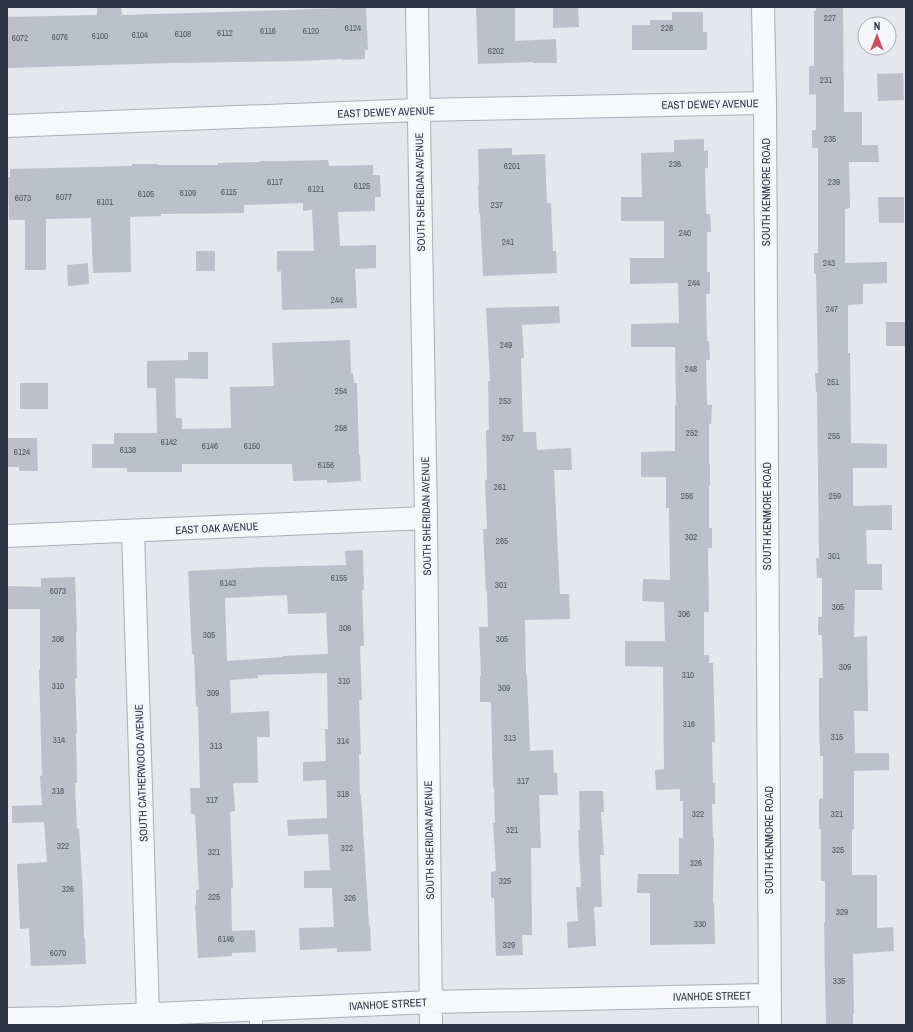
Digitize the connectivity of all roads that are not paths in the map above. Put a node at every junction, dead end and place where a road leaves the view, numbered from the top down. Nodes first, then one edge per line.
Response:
1 (417, 7) edge
2 (764, 7) edge
3 (765, 103) junction
4 (419, 110) junction
5 (7, 126) edge
6 (426, 518) junction
7 (133, 532) junction
8 (7, 536) edge
9 (769, 995) junction
10 (431, 1002) junction
11 (148, 1014) junction
12 (256, 1017) edge
13 (7, 1019) edge
14 (62, 1022) edge
15 (431, 1025) edge
16 (770, 1025) edge

1 - 4 street, SOUTH SHERIDAN AVENUE
2 - 3 street, SOUTH KENMORE ROAD
3 - 4 street, EAST DEWEY AVENUE
3 - 9 street, SOUTH KENMORE ROAD
4 - 5 street, EAST DEWEY AVENUE
4 - 6 street, SOUTH SHERIDAN AVENUE
6 - 7 street, EAST OAK AVENUE
6 - 10 street, SOUTH SHERIDAN AVENUE
7 - 8 street, EAST OAK AVENUE
7 - 11 street, SOUTH CATHERWOOD AVENUE
9 - 10 street, IVANHOE STREET
9 - 16 street, SOUTH KENMORE ROAD
10 - 12 street, IVANHOE STREET
10 - 15 street, SOUTH SHERIDAN AVENUE
11 - 12 street, IVANHOE STREET
11 - 14 street, IVANHOE STREET
13 - 14 street, IVANHOE STREET

